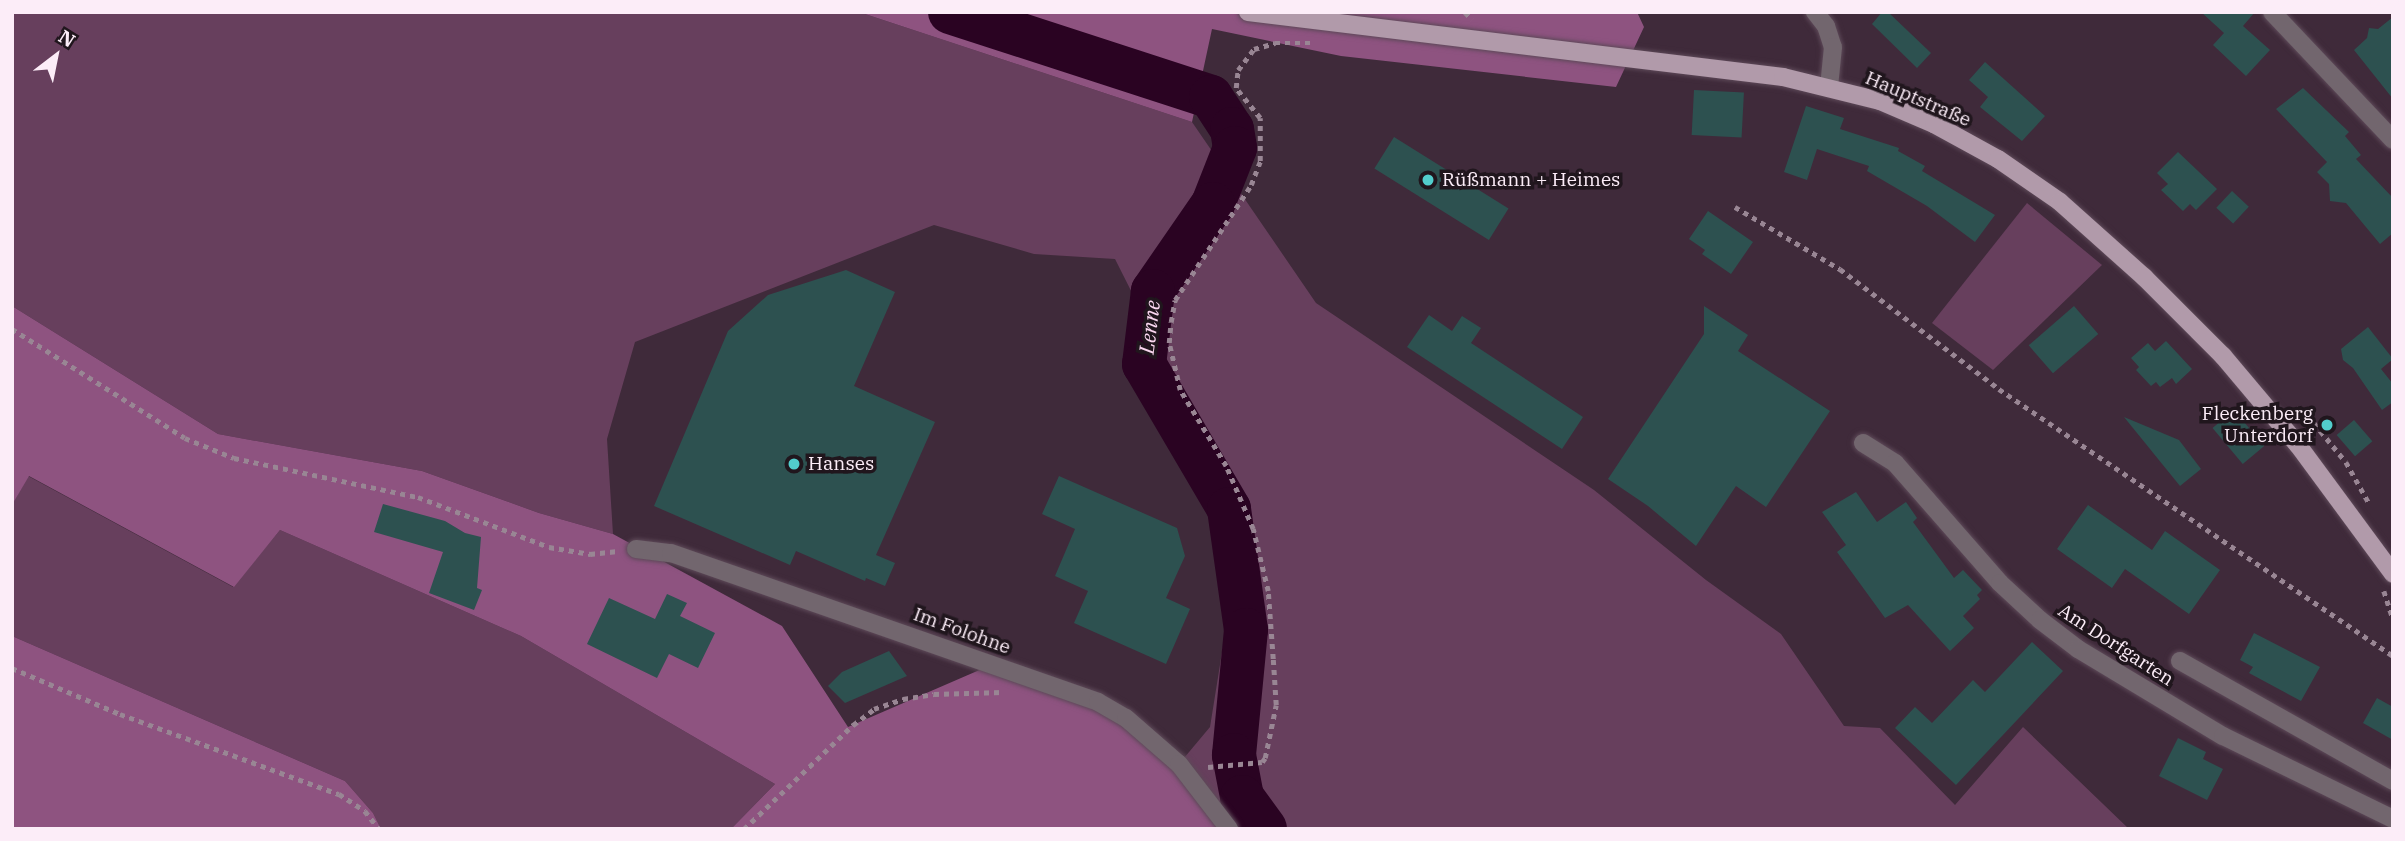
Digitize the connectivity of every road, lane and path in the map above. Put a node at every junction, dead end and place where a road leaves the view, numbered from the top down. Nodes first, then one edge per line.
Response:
1 (1248, 12) edge
2 (1815, 12) edge
3 (2272, 12) edge
4 (1313, 43) dead end
5 (1829, 87) junction
6 (2393, 139) edge
7 (1735, 207) dead end
8 (12, 329) edge
9 (1863, 443) dead end
10 (636, 549) joint
11 (2387, 578) edge
12 (2393, 618) edge
13 (2393, 656) edge
14 (2180, 660) dead end
15 (12, 668) edge
16 (1015, 692) dead end
17 (1199, 768) dead end
18 (2393, 782) edge
19 (2393, 819) edge
20 (379, 829) edge
21 (744, 829) edge
22 (1229, 829) edge

1 - 5 main road, Hauptstraße
2 - 5 street
3 - 6 street
4 - 17 path
5 - 11 main road, Hauptstraße
7 - 13 path
8 - 10 path
9 - 19 street, Am Dorfgarten
10 - 22 street, Im Folohne
11 - 12 path
14 - 18 street, Am Dorfgarten
15 - 20 path
16 - 21 path

